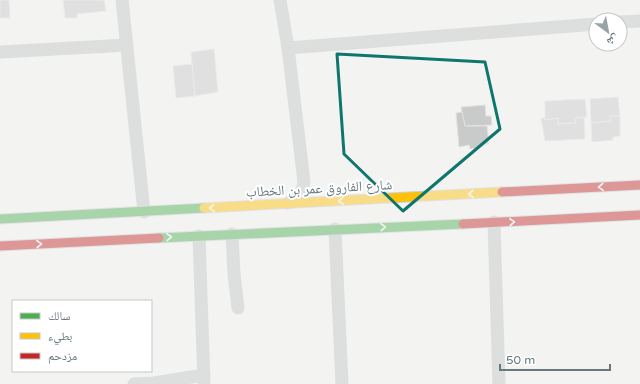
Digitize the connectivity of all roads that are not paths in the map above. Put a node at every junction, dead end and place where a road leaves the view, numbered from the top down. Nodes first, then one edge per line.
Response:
1 (122, 0) edge
2 (280, 0) edge
3 (640, 21) edge
4 (628, 22) edge
5 (588, 25) edge
6 (127, 46) junction
7 (288, 48) junction
8 (0, 52) edge
9 (640, 185) edge
10 (287, 207) junction
11 (144, 212) junction
12 (640, 216) edge
13 (0, 219) edge
14 (494, 222) junction
15 (335, 229) junction
16 (232, 234) junction
17 (198, 236) junction
18 (0, 246) edge
19 (238, 308) dead end
20 (204, 380) edge
21 (134, 384) edge
22 (342, 384) edge
23 (498, 384) edge

1 - 6 street
2 - 7 street
3 - 4 street
5 - 7 street
6 - 8 street
6 - 11 street
7 - 10 street
9 -> 10 main road, شارع الفاروق عمر بن الخطاب
10 -> 11 main road, شارع الفاروق عمر بن الخطاب
11 - 13 main road, شارع الفاروق عمر بن الخطاب
14 -> 12 main road
15 -> 14 main road
14 - 23 street
15 - 16 main road
15 - 22 street
16 - 17 main road
16 - 19 street
18 -> 17 main road
17 - 20 street
20 - 21 street

